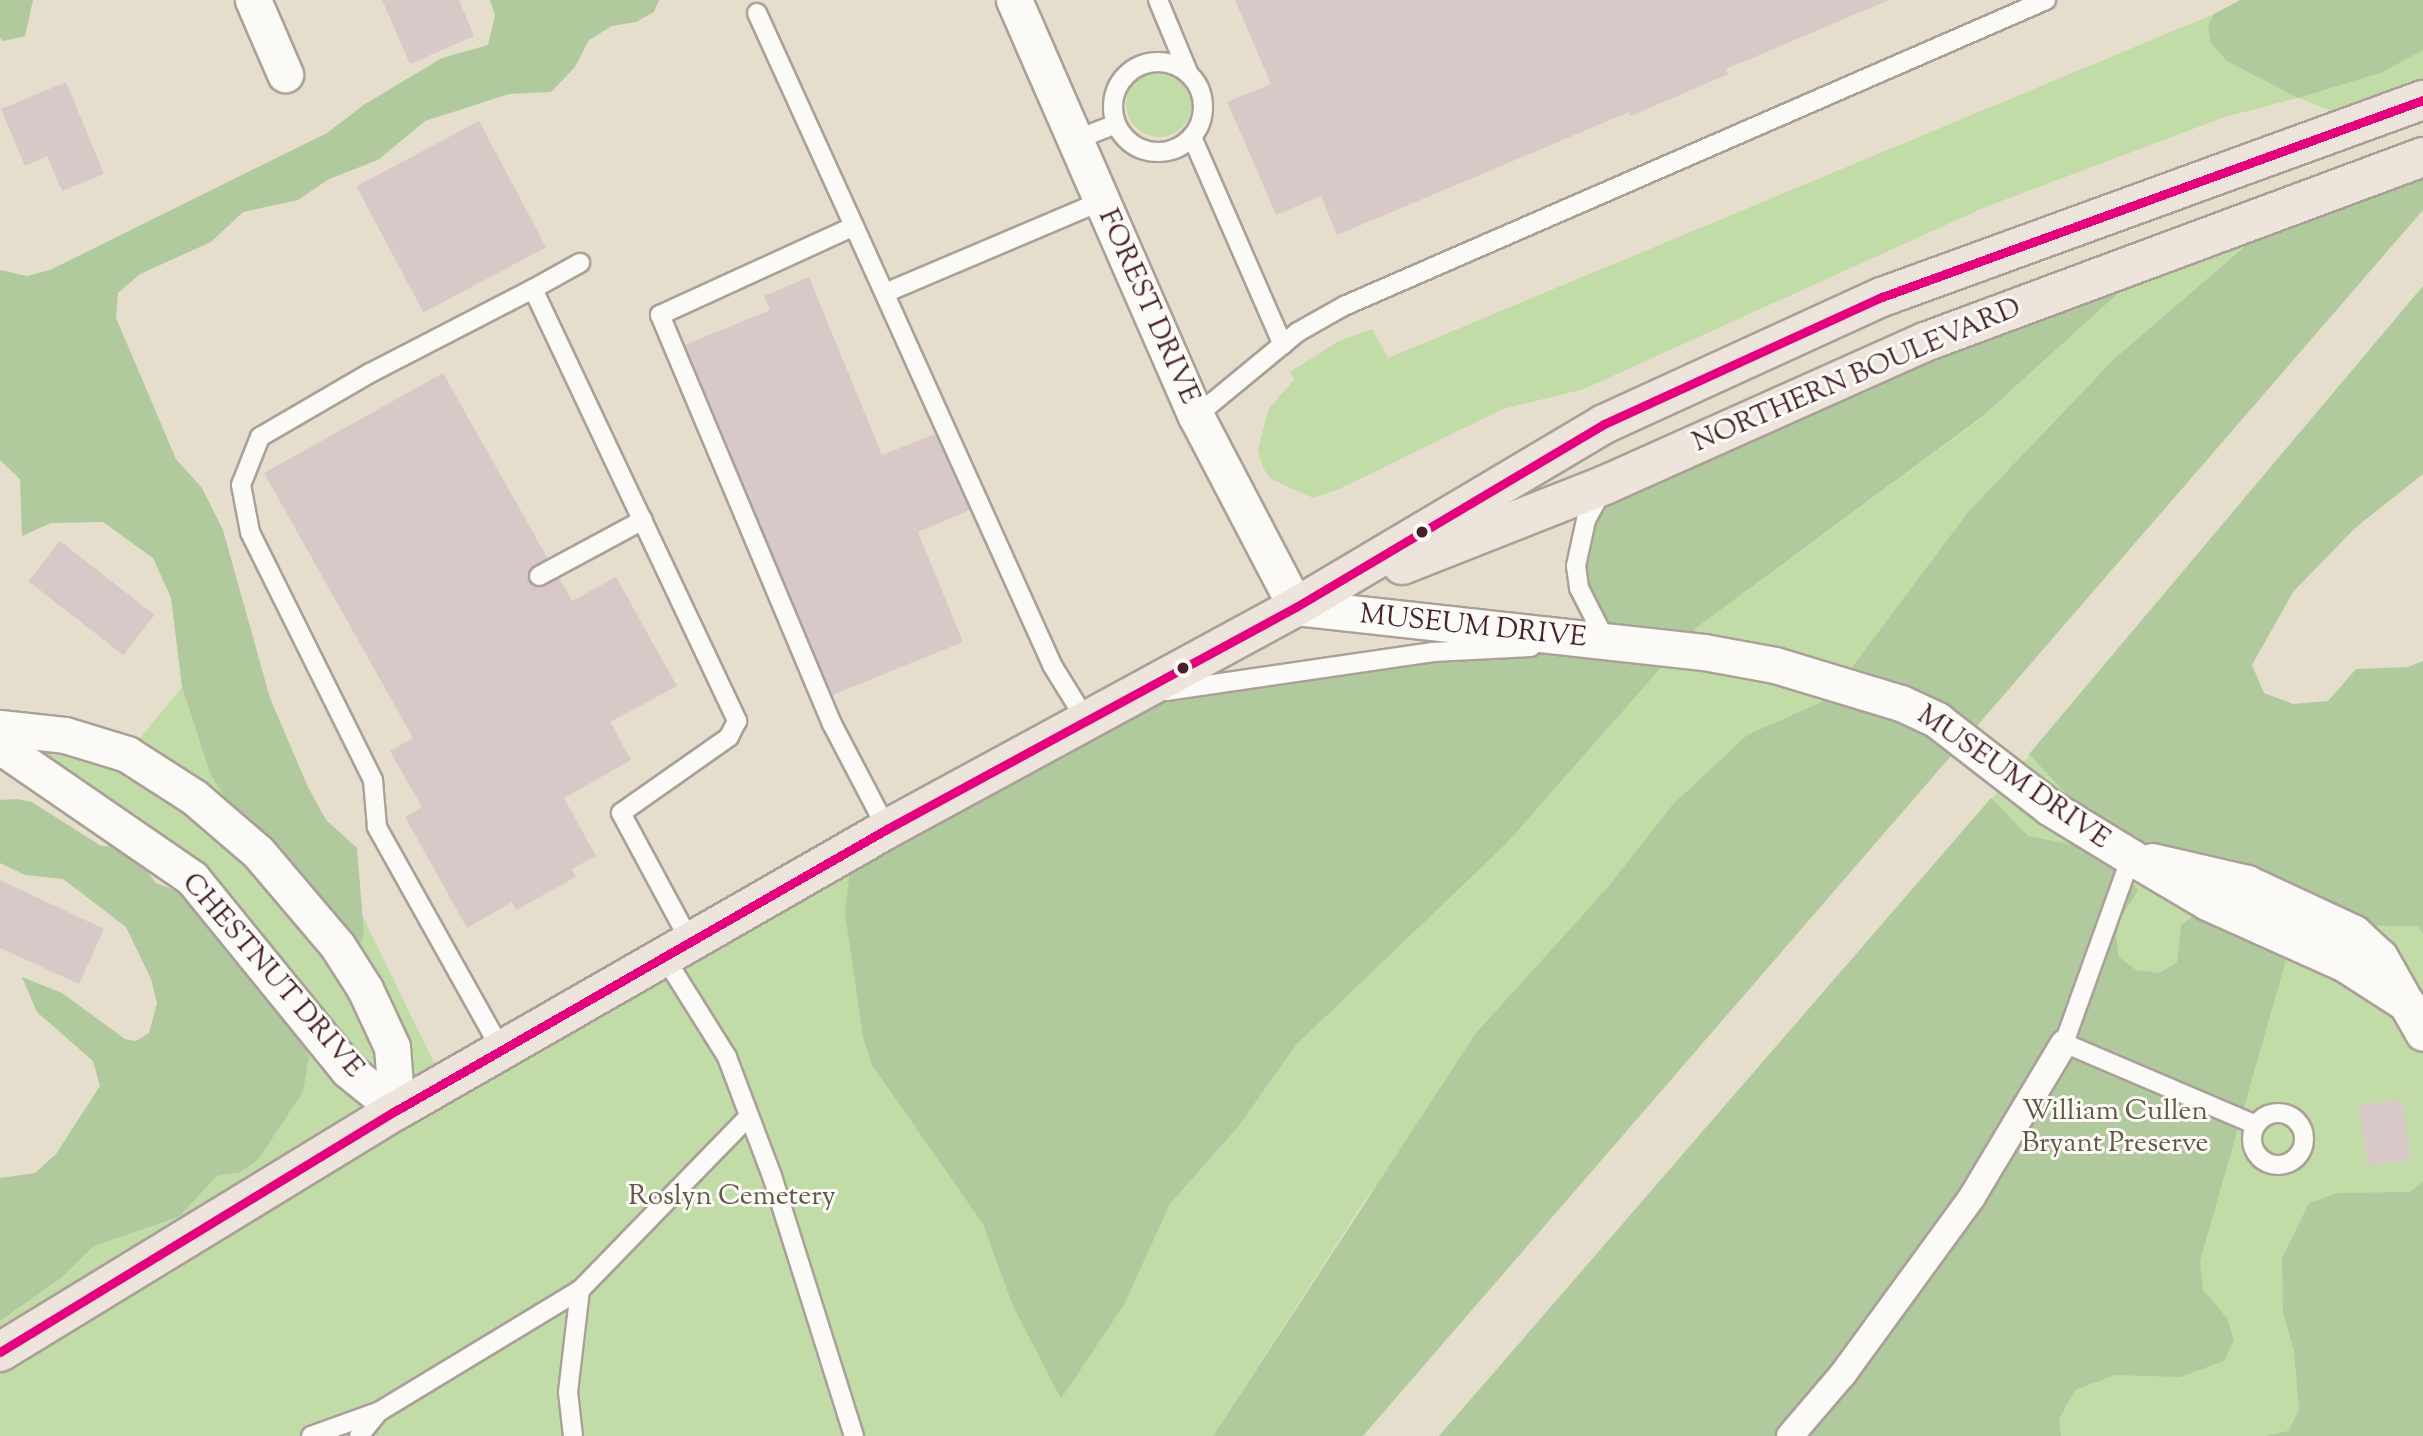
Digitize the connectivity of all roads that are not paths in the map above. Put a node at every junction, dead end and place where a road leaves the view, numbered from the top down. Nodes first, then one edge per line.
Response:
1 (253, 0) edge
2 (1014, 0) edge
3 (1158, 0) edge
4 (2046, 0) edge
5 (757, 13) dead end
6 (1188, 72) junction
7 (285, 74) dead end
8 (2423, 100) edge
9 (1115, 124) junction
10 (1192, 136) junction
11 (1075, 140) junction
12 (2423, 157) edge
13 (1102, 201) junction
14 (853, 226) junction
15 (580, 263) dead end
16 (533, 289) junction
17 (885, 293) junction
18 (1283, 345) junction
19 (1196, 416) junction
20 (1605, 485) junction
21 (643, 520) junction
22 (540, 576) dead end
23 (1296, 607) junction
24 (1608, 643) junction
25 (1130, 697) junction
26 (1086, 720) junction
27 (0, 728) edge
28 (0, 746) edge
29 (887, 829) junction
30 (2131, 858) junction
31 (678, 951) junction
32 (2415, 1018) edge
33 (2064, 1044) junction
34 (502, 1051) junction
35 (397, 1110) junction
36 (748, 1117) junction
37 (2256, 1125) dead end
38 (580, 1290) junction
39 (0, 1352) edge
40 (380, 1411) junction
41 (311, 1436) edge
42 (359, 1436) edge
43 (573, 1436) edge
44 (854, 1436) edge
45 (1790, 1436) edge

1 - 7 street
2 - 11 street, FOREST DRIVE
3 - 6 lane
4 - 18 lane
5 - 14 lane
6 - 9 lane
6 - 10 lane
8 - 23 main road, NORTHERN BOULEVARD
9 - 10 lane
9 - 11 lane
10 - 18 lane
11 - 13 street, FOREST DRIVE
12 - 20 main road, NORTHERN BOULEVARD
13 - 17 lane
13 - 19 street, FOREST DRIVE
14 - 17 lane
14 - 29 lane
15 - 16 lane
16 - 21 lane
16 - 34 lane
17 - 26 lane
18 - 19 lane
19 - 23 street, FOREST DRIVE
20 - 23 main road, NORTHERN BOULEVARD
20 - 24 lane, MUSEUM DRIVE
21 - 22 lane
21 - 31 lane
23 - 24 street, MUSEUM DRIVE
23 - 25 main road, NORTHERN BOULEVARD
24 - 25 lane
24 - 30 street, MUSEUM DRIVE
25 - 26 main road, NORTHERN BOULEVARD
26 - 29 main road, NORTHERN BOULEVARD
27 - 35 street, CHESTNUT DRIVE
28 - 35 street, CHESTNUT DRIVE
29 - 31 main road, NORTHERN BOULEVARD
30 - 32 street, MUSEUM DRIVE
30 - 33 lane, MUSEUM DRIVE
31 - 34 main road, NORTHERN BOULEVARD
31 - 36 lane
33 - 37 lane
33 - 45 street
34 - 35 main road, NORTHERN BOULEVARD
35 - 39 main road, NORTHERN BOULEVARD
36 - 38 lane
36 - 44 lane
38 - 40 lane
38 - 43 lane
40 - 41 lane
40 - 42 lane

